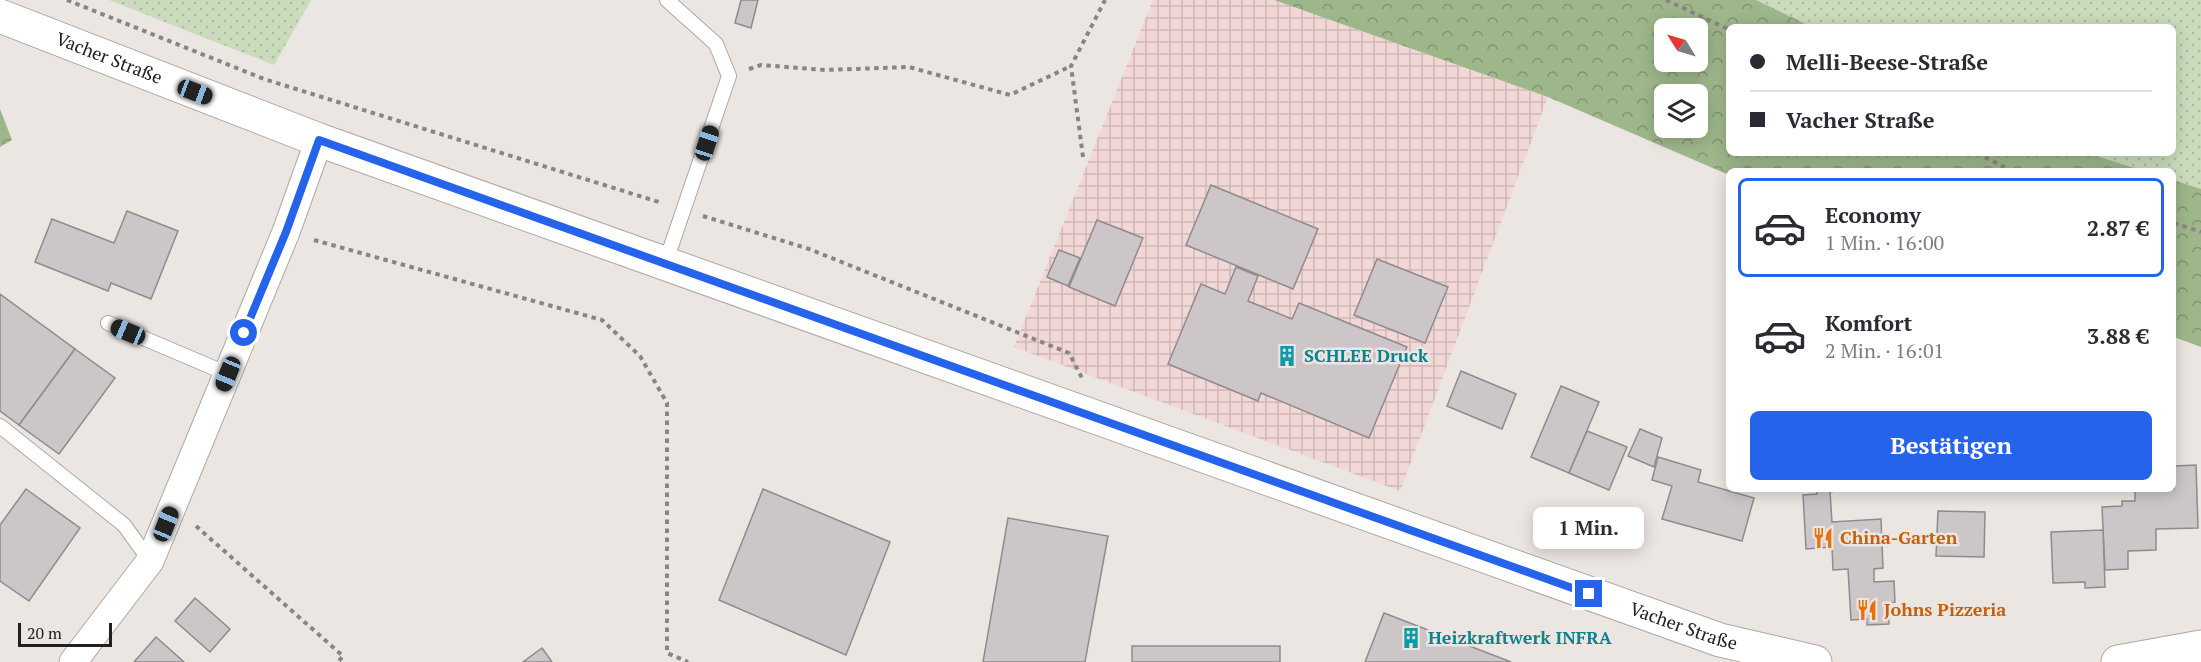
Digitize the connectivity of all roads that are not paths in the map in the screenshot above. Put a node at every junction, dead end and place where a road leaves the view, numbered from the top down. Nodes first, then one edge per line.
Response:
1 (667, 0) edge
2 (0, 16) edge
3 (319, 140) junction
4 (665, 264) junction
5 (108, 323) dead end
6 (228, 374) junction
7 (0, 426) edge
8 (150, 561) junction
9 (2201, 648) edge
10 (74, 662) edge
11 (1815, 662) edge
12 (2118, 662) edge

1 - 4 lane
2 - 3 street, Vacher Straße
3 - 4 street, Vacher Straße
3 - 6 street
4 - 11 street, Vacher Straße
5 - 6 lane
6 - 8 street
7 - 8 lane
8 - 10 street
9 - 12 street

